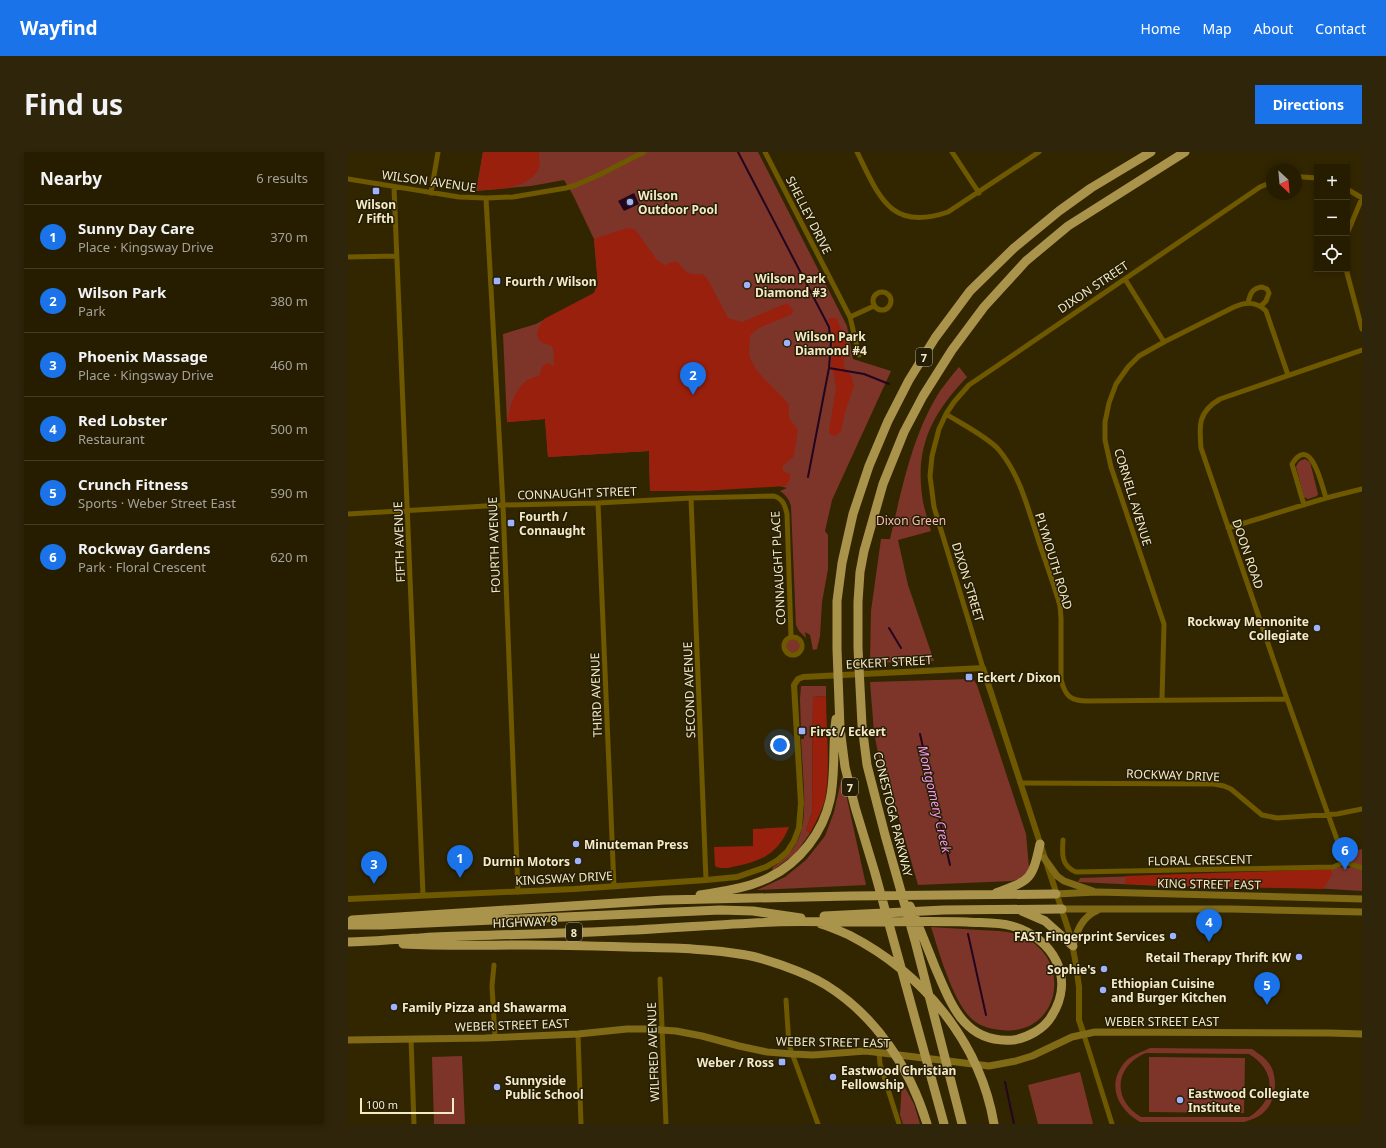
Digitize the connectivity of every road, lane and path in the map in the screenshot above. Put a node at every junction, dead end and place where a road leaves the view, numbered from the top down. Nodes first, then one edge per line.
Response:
1 (438, 152) edge
2 (644, 152) edge
3 (765, 152) edge
4 (857, 152) edge
5 (952, 152) edge
6 (1039, 152) edge
7 (1151, 152) edge
8 (1185, 152) edge
9 (1302, 176) edge
10 (1314, 178) edge
11 (348, 179) edge
12 (1266, 184) edge
13 (394, 187) junction
14 (1350, 191) edge
15 (431, 193) junction
16 (979, 193) junction
17 (486, 198) junction
18 (1362, 198) edge
19 (1350, 227) edge
20 (396, 256) junction
21 (348, 257) edge
22 (1347, 272) edge
23 (1125, 279) junction
24 (1248, 303) junction
25 (874, 306) dead end
26 (1261, 306) junction
27 (850, 317) junction
28 (1362, 329) edge
29 (1164, 342) junction
30 (1362, 350) edge
31 (859, 355) dead end
32 (1288, 375) junction
33 (946, 414) junction
34 (1362, 489) edge
35 (691, 498) junction
36 (1326, 498) junction
37 (782, 500) joint
38 (598, 503) junction
39 (503, 505) junction
40 (1304, 505) junction
41 (408, 510) junction
42 (348, 514) edge
43 (1228, 528) junction
44 (791, 636) dead end
45 (983, 668) junction
46 (839, 697) junction
47 (1287, 699) junction
48 (1162, 700) junction
49 (1020, 783) junction
50 (1362, 809) edge
51 (1329, 815) junction
52 (1063, 840) dead end
53 (1040, 844) junction
54 (1044, 858) junction
55 (778, 860) joint
56 (1345, 862) junction
57 (894, 866) junction
58 (1362, 868) edge
59 (706, 880) junction
60 (614, 887) junction
61 (518, 892) junction
62 (1097, 892) junction
63 (1056, 894) junction
64 (423, 895) junction
65 (989, 895) junction
66 (348, 899) edge
67 (1362, 899) edge
68 (664, 900) junction
69 (1015, 909) junction
70 (1062, 909) junction
71 (1100, 909) junction
72 (1362, 912) edge
73 (348, 920) edge
74 (775, 922) junction
75 (348, 925) edge
76 (348, 942) edge
77 (374, 942) junction
78 (1072, 946) junction
79 (494, 965) dead end
80 (660, 979) dead end
81 (786, 1000) dead end
82 (662, 1030) junction
83 (578, 1034) junction
84 (1362, 1034) edge
85 (1084, 1035) junction
86 (495, 1037) junction
87 (411, 1039) junction
88 (348, 1040) edge
89 (879, 1052) junction
90 (793, 1054) junction
91 (993, 1120) edge
92 (414, 1124) edge
93 (581, 1124) edge
94 (666, 1124) edge
95 (818, 1124) edge
96 (899, 1124) edge
97 (928, 1124) edge
98 (944, 1124) edge
99 (962, 1124) edge
100 (1112, 1124) edge

1 - 15 street
2 - 17 street, WILSON AVENUE
3 - 27 street, SHELLEY DRIVE
4 - 16 street
5 - 16 street
6 - 16 street
7 - 46 highway, 7
8 - 57 highway, CONESTOGA PARKWAY / 7
9 - 10 street
11 - 13 street, WILSON AVENUE
12 - 23 street, DIXON STREET
13 - 15 street, WILSON AVENUE
13 - 20 street, FIFTH AVENUE
14 - 18 street
15 - 17 street, WILSON AVENUE
17 - 39 street, FOURTH AVENUE
18 - 19 street
20 - 21 street
20 - 41 street, FIFTH AVENUE
22 - 28 street
23 - 29 street
23 - 33 street, DIXON STREET
24 - 26 street
24 - 26 street
24 - 29 street, CORNELL AVENUE
25 - 27 street
26 - 32 street
27 - 31 street, SHELLEY DRIVE
29 - 48 street, CORNELL AVENUE
30 - 32 street, DOON ROAD
32 - 43 street, DOON ROAD
33 - 45 street, DIXON STREET
33 - 48 street, PLYMOUTH ROAD
34 - 36 street
35 - 37 street, CONNAUGHT STREET
35 - 38 street, CONNAUGHT STREET
35 - 59 street, SECOND AVENUE
36 - 40 street
36 - 40 street
37 - 44 street, CONNAUGHT PLACE
38 - 39 street, CONNAUGHT STREET
38 - 60 street, THIRD AVENUE
39 - 41 street, CONNAUGHT STREET
39 - 61 street, FOURTH AVENUE
40 - 43 street
41 - 42 street, CONNAUGHT STREET
41 - 64 street, FIFTH AVENUE
43 - 47 street, DOON ROAD
45 - 49 street, DIXON STREET
45 - 55 street, ECKERT STREET
46 - 68 highway
46 - 98 highway, 7
47 - 48 street, PLYMOUTH ROAD
47 - 51 street, DOON ROAD
49 - 51 street, ROCKWAY DRIVE
49 - 53 street, DIXON STREET
50 - 51 street, ROCKWAY DRIVE
51 - 56 street, DOON ROAD
52 - 56 street, FLORAL CRESCENT
53 - 54 street, DIXON STREET
53 - 65 highway
54 - 62 main road
54 - 63 street, DIXON STREET
55 - 59 street, KINGSWAY DRIVE
56 - 58 street
57 - 74 highway
57 - 99 highway, CONESTOGA PARKWAY / 7
59 - 60 street, KINGSWAY DRIVE
60 - 61 street, KINGSWAY DRIVE
61 - 64 street, KINGSWAY DRIVE
62 - 63 main road, KING STREET EAST
62 - 67 main road, KING STREET EAST
63 - 65 highway
63 - 70 street, DIXON STREET
64 - 66 street, KINGSWAY DRIVE
65 - 68 highway
68 - 73 highway, HIGHWAY 8 / 8
69 - 70 highway
69 - 74 highway
69 - 78 highway
70 - 71 main road, KING STREET EAST
70 - 78 street, DIXON STREET
71 - 72 main road, KING STREET EAST
71 - 78 main road
74 - 77 highway, HIGHWAY 8 / 8
75 - 91 highway
76 - 77 highway, HIGHWAY 8 / 8
77 - 97 highway
78 - 85 street, DIXON STREET
79 - 86 street
80 - 82 street, WILFRED AVENUE
81 - 90 street
82 - 83 main road, WEBER STREET EAST
82 - 90 main road, WEBER STREET EAST
82 - 94 street, WILFRED AVENUE
83 - 86 main road, WEBER STREET EAST
83 - 93 street
84 - 85 main road, WEBER STREET EAST
85 - 89 main road, WEBER STREET EAST
85 - 100 street
86 - 87 main road, WEBER STREET EAST
87 - 88 main road, WEBER STREET EAST
87 - 92 street
89 - 90 main road, WEBER STREET EAST
89 - 96 street
90 - 95 street

